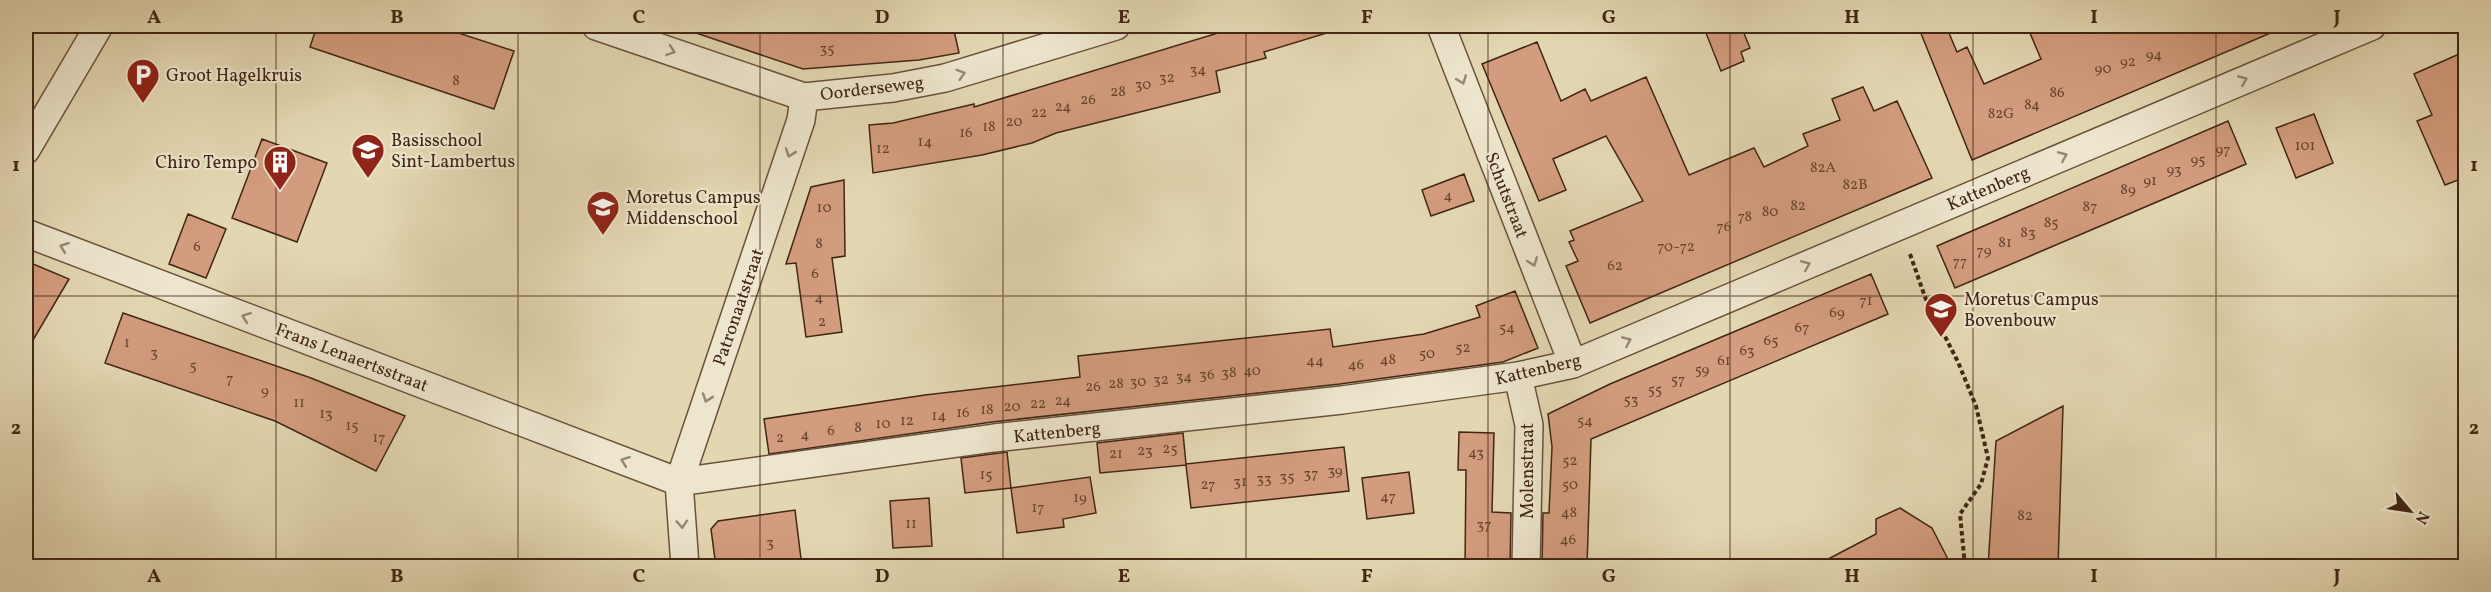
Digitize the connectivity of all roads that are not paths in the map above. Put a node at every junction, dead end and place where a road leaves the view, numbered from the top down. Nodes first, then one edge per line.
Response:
1 (99, 26) edge
2 (596, 26) edge
3 (1116, 26) edge
4 (1441, 26) edge
5 (2372, 26) edge
6 (804, 97) junction
7 (26, 150) edge
8 (26, 233) edge
9 (1573, 364) junction
10 (1518, 376) junction
11 (679, 482) junction
12 (685, 567) edge
13 (1526, 567) edge

1 - 7 street
2 -> 6 street, Oorderseweg
6 -> 3 street, Oorderseweg
4 -> 9 street, Schutstraat
9 -> 5 street, Kattenberg
6 -> 11 street, Patronaatstraat
11 -> 8 street, Frans Lenaertsstraat
9 - 10 street, Kattenberg
10 - 11 street, Kattenberg
10 - 13 street, Molenstraat
11 -> 12 street

